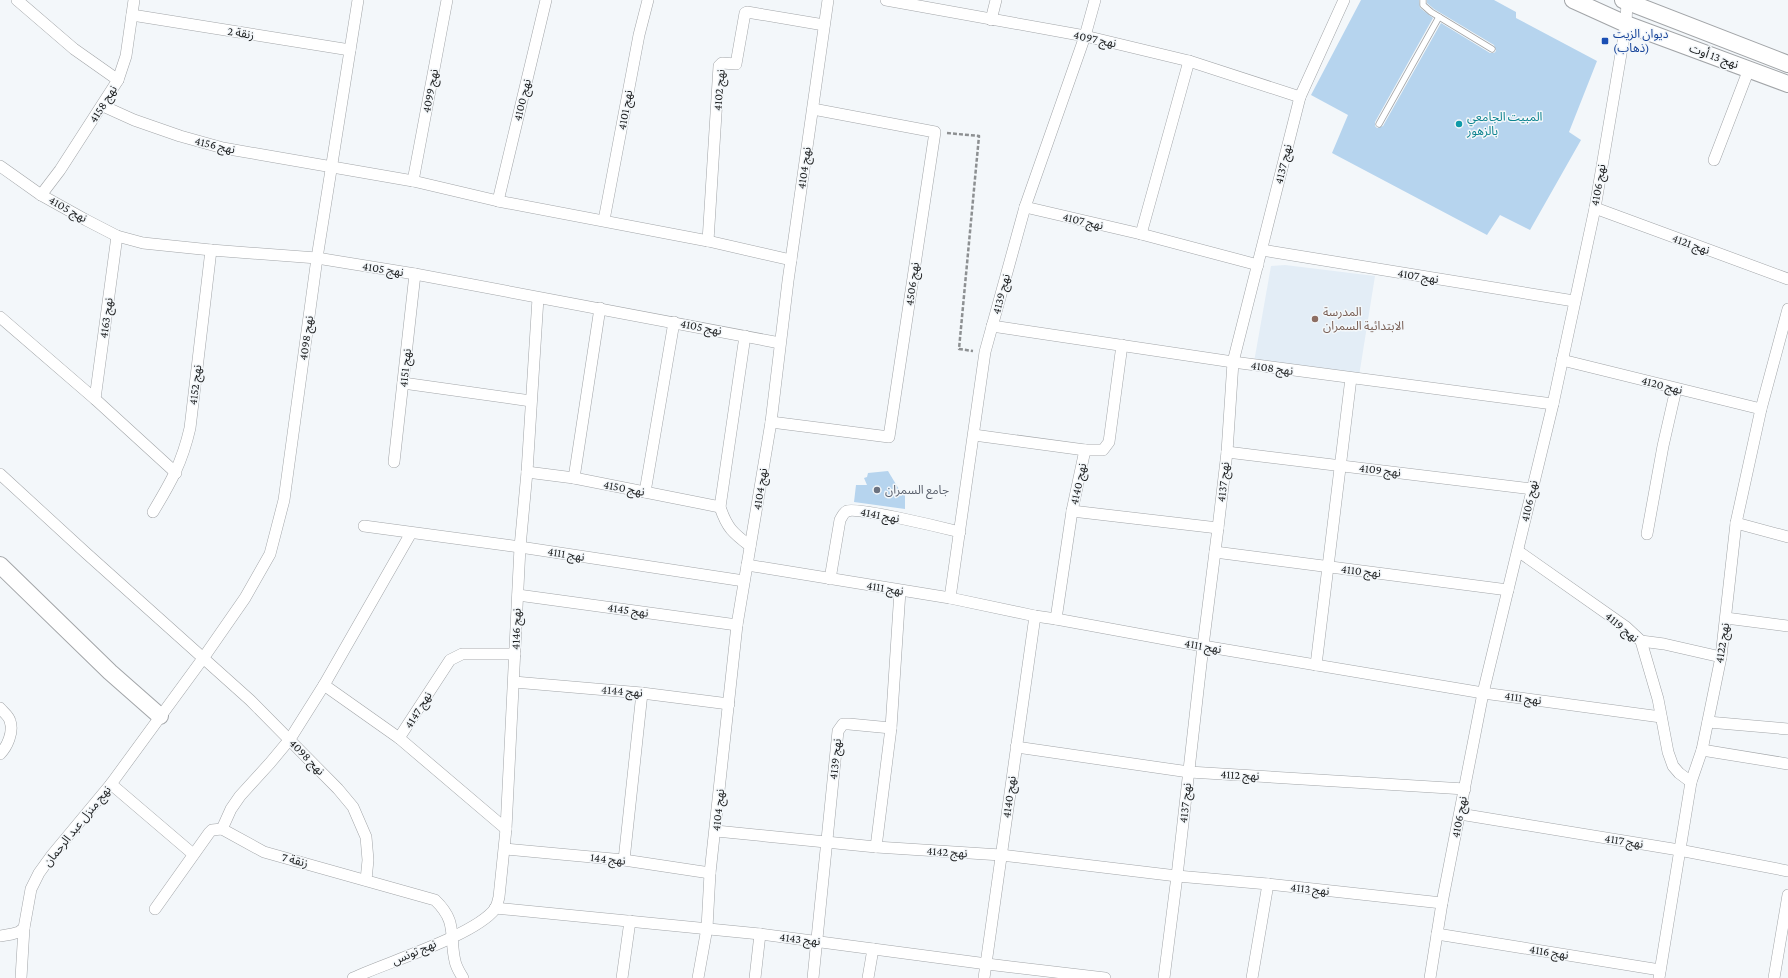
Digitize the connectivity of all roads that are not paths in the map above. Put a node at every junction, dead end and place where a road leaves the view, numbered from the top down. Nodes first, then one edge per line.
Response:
1 (17, 0) edge
2 (134, 0) edge
3 (358, 0) edge
4 (447, 0) edge
5 (546, 0) edge
6 (648, 0) edge
7 (828, 0) edge
8 (886, 0) edge
9 (996, 0) edge
10 (1095, 0) edge
11 (1344, 0) edge
12 (1422, 0) edge
13 (1573, 0) edge
14 (1626, 1) edge
15 (132, 16) junction
16 (1439, 17) junction
17 (991, 20) junction
18 (1626, 24) junction
19 (824, 25) junction
20 (1085, 36) junction
21 (1492, 49) dead end
22 (350, 50) junction
23 (1189, 61) junction
24 (1788, 64) edge
25 (1749, 69) junction
26 (118, 80) junction
27 (1788, 84) edge
28 (1300, 97) junction
29 (103, 106) junction
30 (813, 109) junction
31 (1379, 124) dead end
32 (1714, 160) dead end
33 (0, 166) edge
34 (333, 167) junction
35 (413, 181) junction
36 (41, 195) junction
37 (498, 201) junction
38 (1025, 207) junction
39 (1595, 208) junction
40 (604, 220) junction
41 (1141, 234) junction
42 (117, 236) junction
43 (708, 241) junction
44 (211, 250) junction
45 (1262, 250) junction
46 (317, 258) junction
47 (791, 260) junction
48 (1258, 265) junction
49 (415, 274) junction
50 (1788, 279) edge
51 (538, 298) junction
52 (1574, 301) junction
53 (600, 308) junction
54 (1788, 309) edge
55 (0, 317) edge
56 (674, 322) junction
57 (992, 326) junction
58 (745, 336) junction
59 (780, 343) junction
60 (1122, 345) junction
61 (1562, 360) junction
62 (1233, 362) junction
63 (1351, 378) junction
64 (403, 383) junction
65 (1676, 389) junction
66 (95, 399) junction
67 (531, 402) junction
68 (1553, 404) junction
69 (1761, 409) junction
70 (771, 422) junction
71 (974, 435) junction
72 (1085, 450) junction
73 (1227, 452) junction
74 (394, 462) dead end
75 (1340, 465) junction
76 (527, 472) junction
77 (176, 473) junction
78 (0, 474) edge
79 (574, 478) junction
80 (1532, 489) junction
81 (645, 492) junction
82 (720, 507) junction
83 (1072, 511) junction
84 (153, 512) dead end
85 (1736, 523) junction
86 (364, 526) dead end
87 (1218, 528) junction
88 (960, 532) junction
89 (411, 533) junction
90 (1647, 534) dead end
91 (1788, 537) edge
92 (750, 546) junction
93 (520, 547) junction
94 (1518, 551) junction
95 (1215, 552) junction
96 (0, 565) edge
97 (747, 565) junction
98 (1328, 567) junction
99 (830, 579) junction
100 (744, 581) junction
101 (1508, 590) junction
102 (900, 591) junction
103 (518, 595) junction
104 (950, 598) junction
105 (1035, 616) junction
106 (1726, 618) junction
107 (1056, 619) junction
108 (738, 625) junction
109 (1788, 626) edge
110 (1641, 641) junction
111 (1203, 646) junction
112 (515, 654) junction
113 (204, 657) junction
114 (1721, 657) junction
115 (1316, 665) junction
116 (514, 682) junction
117 (324, 685) junction
118 (642, 693) junction
119 (1482, 693) junction
120 (730, 704) junction
121 (0, 708) edge
122 (162, 713) junction
123 (1661, 718) junction
124 (1708, 722) junction
125 (891, 728) junction
126 (1788, 729) edge
127 (399, 738) junction
128 (290, 739) junction
129 (1016, 747) junction
130 (1702, 750) junction
131 (0, 754) edge
132 (1788, 764) edge
133 (1189, 772) junction
134 (1691, 782) junction
135 (111, 784) junction
136 (1465, 788) junction
137 (1460, 814) junction
138 (506, 828) junction
139 (222, 829) junction
140 (716, 831) junction
141 (826, 842) junction
142 (876, 847) junction
143 (505, 849) junction
144 (1679, 850) junction
145 (194, 854) junction
146 (1001, 855) junction
147 (624, 860) junction
148 (1788, 870) edge
149 (710, 873) junction
150 (1178, 876) junction
151 (366, 880) junction
152 (1268, 884) junction
153 (1788, 896) edge
154 (1442, 903) junction
155 (495, 908) junction
156 (155, 909) dead end
157 (630, 921) junction
158 (24, 928) junction
159 (707, 928) junction
160 (760, 934) junction
161 (1437, 934) junction
162 (0, 936) edge
163 (453, 936) junction
164 (818, 941) junction
165 (873, 949) junction
166 (987, 964) junction
167 (1660, 974) edge
168 (1067, 976) edge
169 (22, 978) edge
170 (355, 978) edge
171 (463, 978) edge
172 (622, 978) edge
173 (698, 978) edge
174 (756, 978) edge
175 (813, 978) edge
176 (868, 978) edge
177 (984, 978) edge
178 (1105, 978) edge
179 (1164, 978) edge
180 (1252, 978) edge
181 (1430, 978) edge
182 (1774, 978) edge

1 - 26 street
2 - 15 street, نهج 4158
3 - 22 street, نهج 4098
4 - 35 street, نهج 4099
5 - 37 street, نهج 4100
6 - 40 street, نهج 4101
7 - 19 street, نهج 4104
8 - 17 street, نهج 4097
9 - 17 street
10 - 20 street, نهج 4139
11 - 28 street, نهج 4137
12 - 16 lane
13 - 18 main road, نهج 13 أوت
14 - 18 street, نهج 4106
14 - 24 main road, نهج 13 أوت
15 - 22 street, زنقة 2
15 - 26 street, نهج 4158
16 - 21 lane
16 - 31 lane
17 - 20 street, نهج 4097
18 - 25 main road, نهج 13 أوت
18 - 39 street, نهج 4106
19 - 30 street, نهج 4104
19 - 43 street, نهج 4102
20 - 23 street, نهج 4097
20 - 38 street, نهج 4139
22 - 34 street, نهج 4098
23 - 28 street, نهج 4097
23 - 41 street
25 - 27 main road, نهج 13 أوت
25 - 32 street
26 - 29 street, نهج 4158
28 - 45 street, نهج 4137
29 - 34 street, نهج 4156
29 - 36 street, نهج 4158
30 - 47 street, نهج 4104
30 - 70 street, نهج 4506
33 - 36 street, نهج 4105
34 - 35 street, نهج 4156
34 - 46 street, نهج 4098
35 - 37 street, نهج 4156
36 - 42 street, نهج 4105
37 - 40 street, نهج 4156
38 - 41 street, نهج 4107
38 - 57 street, نهج 4139
39 - 50 street, نهج 4121
39 - 52 street, نهج 4106
40 - 43 street, نهج 4156
41 - 48 street, نهج 4107
42 - 44 street, نهج 4105
42 - 66 street, نهج 4163
43 - 47 street, نهج 4156
44 - 46 street, نهج 4105
44 - 77 street, نهج 4152
45 - 48 street, نهج 4137
45 - 52 street, نهج 4107
46 - 49 street, نهج 4105
46 - 113 street, نهج 4098
47 - 59 street, نهج 4104
48 - 62 street, نهج 4137
49 - 51 street, نهج 4105
49 - 64 street, نهج 4151
51 - 53 street, نهج 4105
51 - 67 street, نهج 4146
52 - 61 street, نهج 4106
53 - 56 street, نهج 4105
53 - 79 street
54 - 69 street, نهج 4122
55 - 66 street
56 - 58 street, نهج 4105
56 - 81 street
57 - 60 street, نهج 4108
57 - 71 street, نهج 4139
58 - 59 street, نهج 4105
58 - 82 street
59 - 70 street, نهج 4104
60 - 62 street, نهج 4108
60 - 72 street, نهج 4140
61 - 65 street, نهج 4120
61 - 68 street, نهج 4106
62 - 63 street, نهج 4108
62 - 73 street, نهج 4137
63 - 68 street, نهج 4108
63 - 75 street
64 - 67 street
64 - 74 street, نهج 4151
65 - 69 street, نهج 4120
65 - 90 street
66 - 77 street
67 - 76 street, نهج 4146
68 - 80 street, نهج 4106
69 - 85 street, نهج 4122
70 - 92 street, نهج 4104
71 - 72 street
71 - 88 street, نهج 4139
72 - 83 street, نهج 4140
73 - 75 street, نهج 4109
73 - 87 street, نهج 4137
75 - 80 street, نهج 4109
75 - 98 street
76 - 79 street, نهج 4150
76 - 93 street, نهج 4146
77 - 84 street, نهج 4152
78 - 113 street
79 - 81 street, نهج 4150
80 - 94 street, نهج 4106
81 - 82 street, نهج 4150
82 - 92 street
83 - 87 street
83 - 107 street, نهج 4140
85 - 91 street
85 - 106 street, نهج 4122
86 - 89 street, نهج 4111
87 - 95 street, نهج 4137
88 - 99 street, نهج 4141
88 - 104 street, نهج 4139
89 - 93 street, نهج 4111
89 - 117 street
92 - 97 street, نهج 4104
93 - 100 street, نهج 4111
93 - 103 street, نهج 4146
94 - 101 street, نهج 4106
94 - 110 street, نهج 4119
95 - 98 street, نهج 4110
95 - 111 street, نهج 4137
96 - 122 main road
97 - 99 street, نهج 4111
97 - 100 street, نهج 4104
98 - 101 street, نهج 4110
98 - 115 street
99 - 102 street, نهج 4111
100 - 108 street, نهج 4104
101 - 119 street, نهج 4106
102 - 104 street, نهج 4111
102 - 125 street
103 - 108 street, نهج 4145
103 - 112 street, نهج 4146
104 - 105 street, نهج 4111
105 - 107 street, نهج 4111
105 - 129 street, نهج 4140
106 - 109 street
106 - 114 street, نهج 4122
107 - 111 street, نهج 4111
108 - 120 street, نهج 4104
110 - 114 street
110 - 123 street, نهج 4119
111 - 115 street, نهج 4111
111 - 133 street, نهج 4137
112 - 116 street, نهج 4146
112 - 127 street, نهج 4147
113 - 122 street, نهج 4098
113 - 128 street, نهج 4098
114 - 124 street, نهج 4122
115 - 119 street, نهج 4111
116 - 118 street, نهج 4144
116 - 138 street, نهج 4146
117 - 127 street
117 - 128 street
118 - 120 street, نهج 4144
118 - 147 street
119 - 123 street, نهج 4111
119 - 136 street, نهج 4106
120 - 140 street, نهج 4104
121 - 131 street
122 - 135 street, نهج منزل عبد الرحمان
123 - 134 street, نهج 4119
124 - 126 street
124 - 130 street, نهج 4122
125 - 141 street, نهج 4139
125 - 142 street
127 - 138 street, نهج 4147
128 - 139 street
128 - 151 street, نهج 4098
129 - 133 street, نهج 4112
129 - 146 street, نهج 4140
130 - 132 street
130 - 134 street, نهج 4122
133 - 136 street, نهج 4112
133 - 150 street, نهج 4137
134 - 144 street, نهج 4122
135 - 145 street
135 - 158 street, نهج منزل عبد الرحمان
136 - 137 street, نهج 4106
137 - 144 street, نهج 4117
137 - 154 street, نهج 4106
138 - 143 street, نهج 4146
139 - 145 street
139 - 151 street, زنقة 7
140 - 141 street, نهج 4142
140 - 149 street, نهج 4104
141 - 142 street, نهج 4142
141 - 164 street
142 - 146 street, نهج 4142
143 - 147 street, نهج 144
143 - 155 street, نهج 4146
144 - 148 street, نهج 4117
144 - 167 street, نهج 4122
145 - 156 street
146 - 150 street, نهج 4142
146 - 166 street, نهج 4140
147 - 149 street, نهج 144
149 - 159 street, نهج 4104
150 - 152 street, نهج 4113
150 - 179 street, نهج 4137
151 - 163 street, زنقة 7
152 - 154 street, نهج 4113
152 - 180 street
153 - 182 street
154 - 161 street, نهج 4106
155 - 157 street, نهج 4143
155 - 163 street
157 - 159 street, نهج 4143
157 - 172 street
158 - 162 street
158 - 169 street, نهج منزل عبد الرحمان
159 - 160 street, نهج 4143
159 - 173 street, نهج 4104
160 - 164 street, نهج 4143
160 - 174 street
161 - 167 street, نهج 4116
161 - 181 street, نهج 4106
163 - 170 street, نهج تونس
163 - 171 street, زنقة 7
164 - 165 street, نهج 4143
164 - 175 street
165 - 166 street, نهج 4143
165 - 176 street
166 - 168 street, نهج 4143
166 - 177 street, نهج 4140
168 - 178 street, نهج 4143

